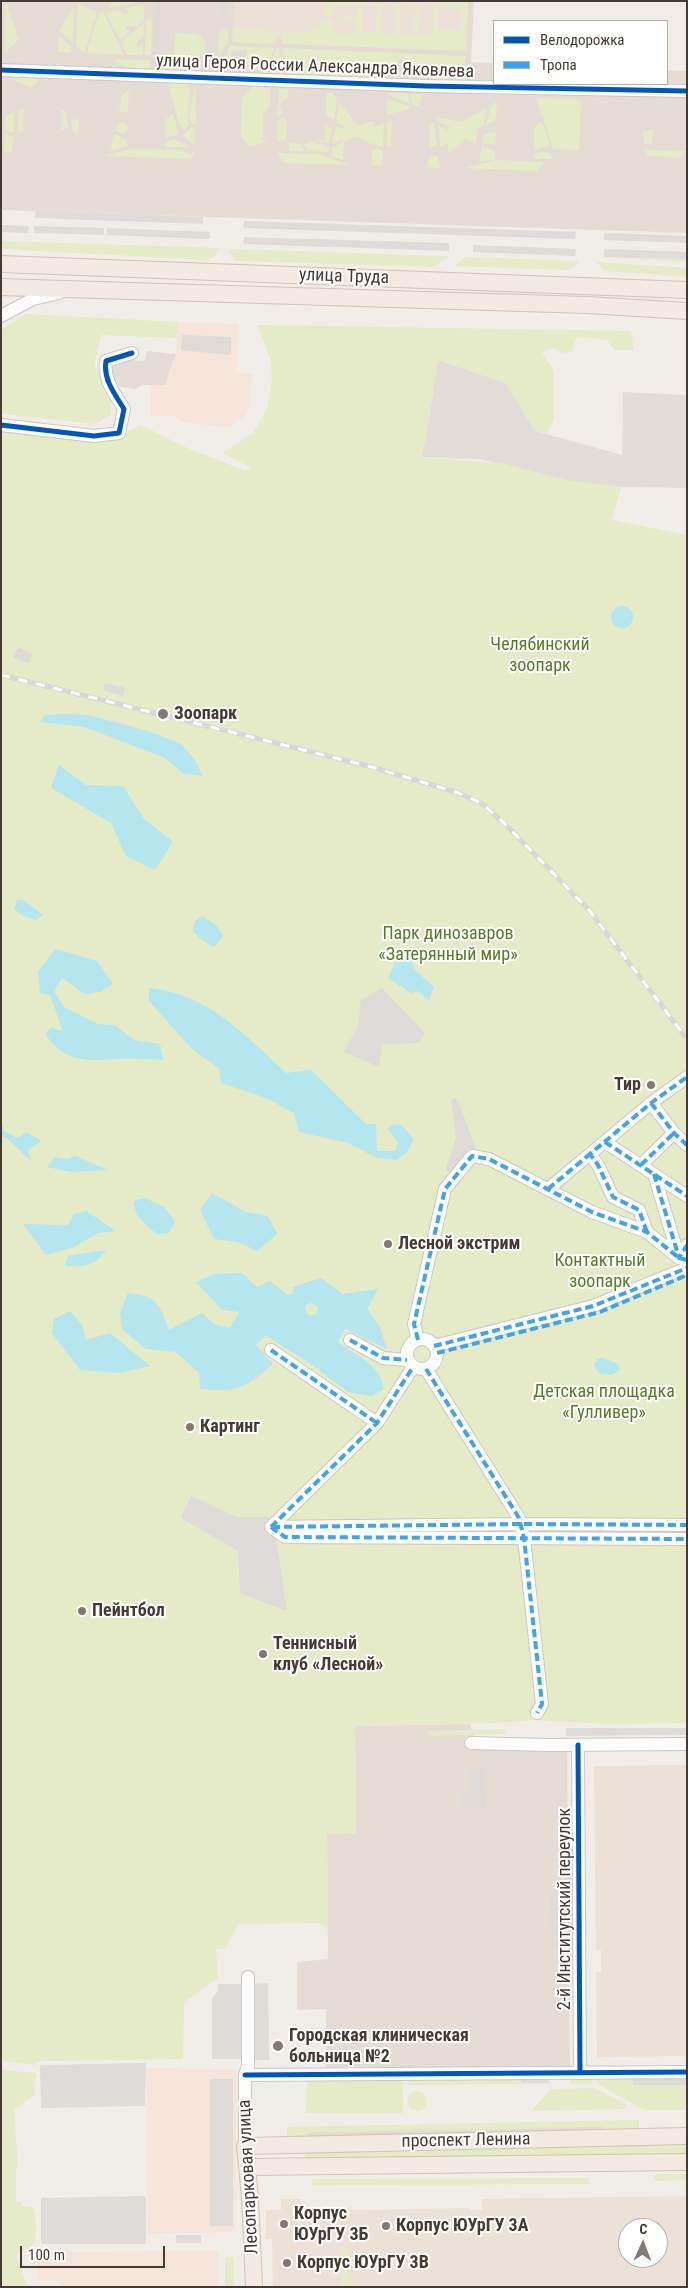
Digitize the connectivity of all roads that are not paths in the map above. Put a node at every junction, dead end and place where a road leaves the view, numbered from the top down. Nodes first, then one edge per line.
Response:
1 (1, 70) edge
2 (687, 91) edge
3 (1, 264) edge
4 (1, 287) edge
5 (79, 289) junction
6 (687, 290) edge
7 (687, 310) edge
8 (1, 316) edge
9 (132, 353) dead end
10 (1, 425) edge
11 (687, 1077) edge
12 (651, 1103) junction
13 (674, 1133) junction
14 (605, 1142) junction
15 (687, 1145) edge
16 (590, 1154) junction
17 (641, 1165) junction
18 (654, 1174) junction
19 (548, 1189) junction
20 (687, 1196) edge
21 (647, 1232) junction
22 (687, 1245) edge
23 (684, 1262) edge
24 (687, 1275) edge
25 (350, 1340) dead end
26 (418, 1340) junction
27 (436, 1349) junction
28 (271, 1350) dead end
29 (415, 1365) junction
30 (377, 1423) junction
31 (521, 1524) junction
32 (687, 1525) edge
33 (271, 1527) junction
34 (524, 1538) junction
35 (687, 1539) edge
36 (538, 1713) dead end
37 (471, 1743) dead end
38 (687, 1744) edge
39 (578, 1745) junction
40 (248, 1977) dead end
41 (687, 2072) edge
42 (580, 2074) junction
43 (246, 2076) junction
44 (687, 2136) edge
45 (308, 2145) junction
46 (245, 2146) junction
47 (687, 2162) edge
48 (308, 2167) junction
49 (248, 2168) junction
50 (254, 2287) edge

1 - 2 street, улица Героя России Александра Яковлева
3 - 6 main road, улица Труда
4 - 5 main road, улица Труда
5 - 7 main road, улица Труда
5 - 8 street
9 - 10 street
11 - 12 street
12 - 13 street
12 - 14 street
13 - 15 street
13 - 17 street
14 - 16 street
14 - 17 street
16 - 19 street
16 - 21 street
17 - 18 street
18 - 20 street
18 - 23 street
19 - 21 street
19 - 26 street
21 - 23 street
22 - 23 street
23 - 27 street
24 - 27 street
25 - 29 street
26 - 27 street
26 - 29 street
27 - 29 street
28 - 30 street
29 - 30 street
29 - 31 street
30 - 33 street
31 - 32 street
31 - 33 street
31 - 34 street
33 - 34 street
34 - 35 street
34 - 36 street
37 - 39 street
38 - 39 street
39 - 42 street, 2-й Институтский переулок
40 - 43 street, Лесопарковая улица
41 - 42 street
42 - 43 street
43 - 46 street, Лесопарковая улица
44 - 45 main road, проспект Ленина
45 - 46 main road, проспект Ленина
45 - 48 main road
46 - 49 main road, Лесопарковая улица
47 - 48 main road, проспект Ленина
48 - 49 main road, проспект Ленина
49 - 50 main road, Лесопарковая улица

